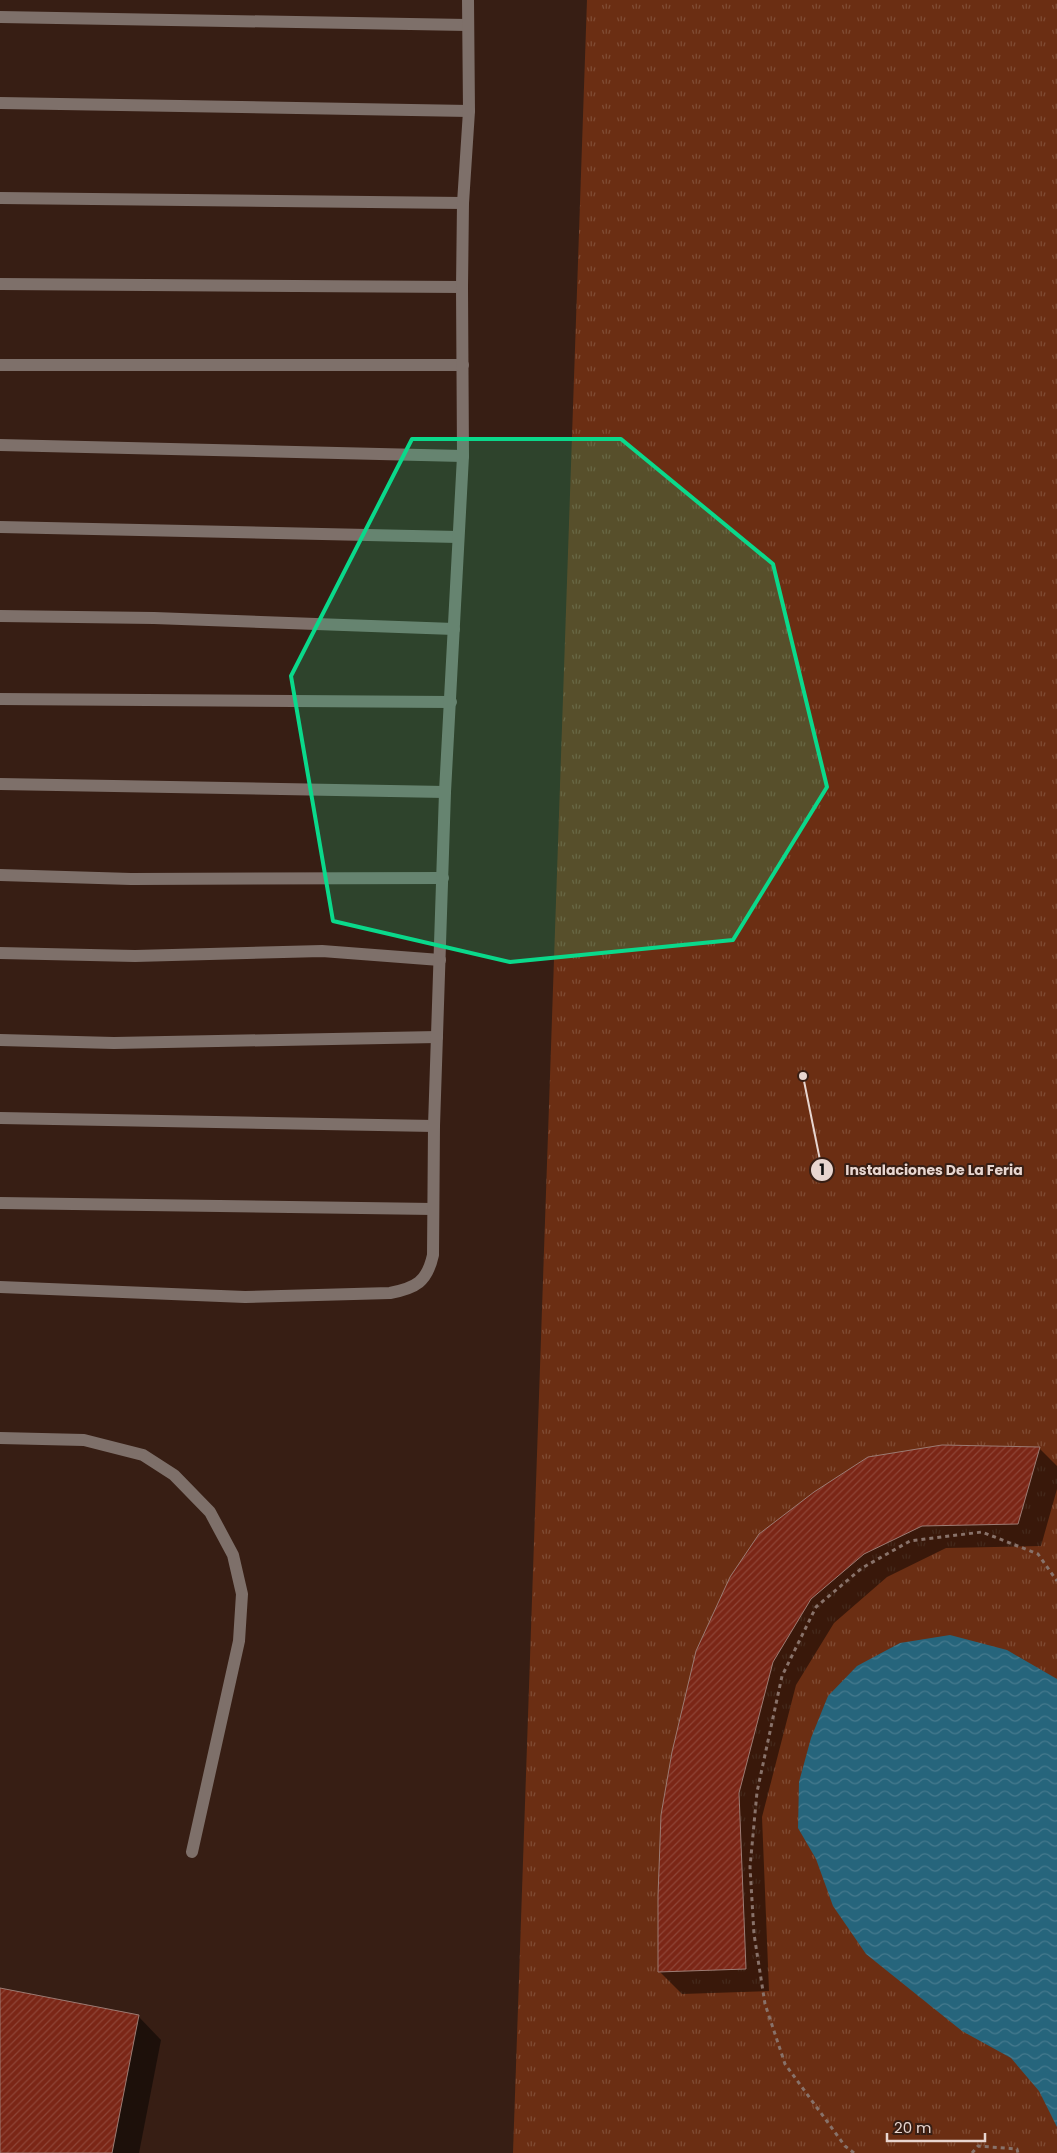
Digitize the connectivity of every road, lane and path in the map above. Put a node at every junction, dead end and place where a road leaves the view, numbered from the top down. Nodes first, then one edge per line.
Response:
1 (468, 0) edge
2 (0, 17) edge
3 (467, 25) junction
4 (0, 103) edge
5 (469, 111) junction
6 (0, 198) edge
7 (463, 203) junction
8 (0, 284) edge
9 (462, 287) junction
10 (0, 365) edge
11 (463, 366) junction
12 (0, 446) edge
13 (463, 456) junction
14 (0, 527) edge
15 (458, 537) junction
16 (0, 616) edge
17 (454, 629) junction
18 (0, 699) edge
19 (451, 702) junction
20 (0, 784) edge
21 (445, 792) junction
22 (0, 875) edge
23 (442, 878) junction
24 (0, 953) edge
25 (440, 960) junction
26 (437, 1037) junction
27 (0, 1040) edge
28 (0, 1118) edge
29 (434, 1126) junction
30 (0, 1203) edge
31 (433, 1209) junction
32 (0, 1287) edge
33 (0, 1438) edge
34 (1057, 1581) edge
35 (192, 1852) dead end
36 (854, 2153) edge
37 (972, 2153) edge
38 (1018, 2153) edge

1 - 3 lane
2 - 3 lane
3 - 5 lane
4 - 5 lane
5 - 7 lane
6 - 7 lane
7 - 9 lane
8 - 9 lane
9 - 11 lane
10 - 11 lane
11 - 13 lane
12 - 13 lane
13 - 15 lane
14 - 15 lane
15 - 17 lane
16 - 17 lane
17 - 19 lane
18 - 19 lane
19 - 21 lane
20 - 21 lane
21 - 23 lane
22 - 23 lane
23 - 25 lane
24 - 25 lane
25 - 26 lane
26 - 27 lane
26 - 29 lane
28 - 29 lane
29 - 31 lane
30 - 31 lane
31 - 32 lane
33 - 35 lane
34 - 36 path
37 - 38 path

